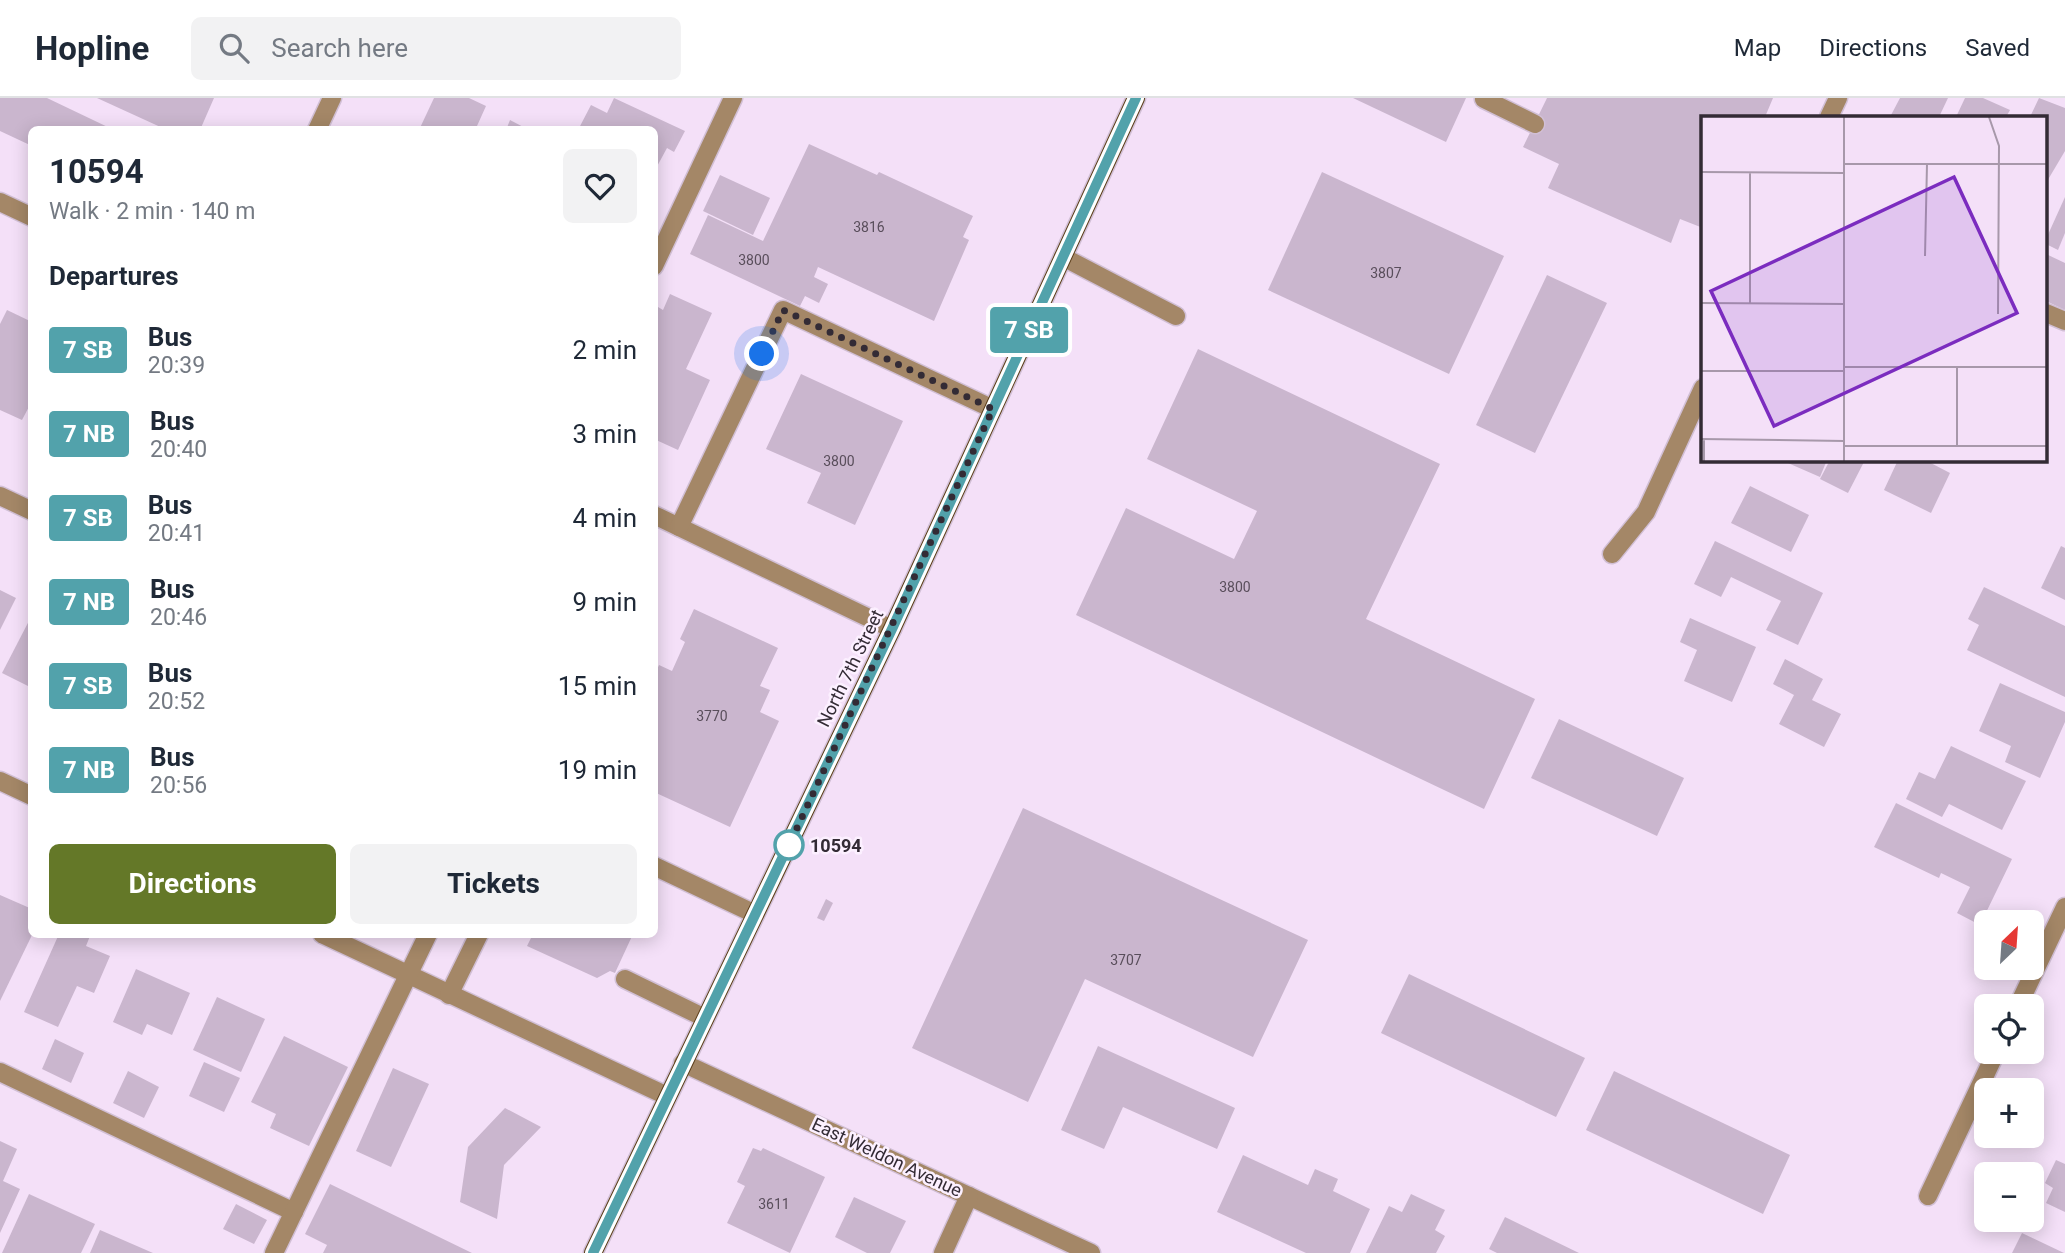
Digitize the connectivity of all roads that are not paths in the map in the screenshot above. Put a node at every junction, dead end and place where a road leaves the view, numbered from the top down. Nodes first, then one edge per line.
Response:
1 (332, 98) edge
2 (733, 98) edge
3 (1136, 98) edge
4 (1838, 98) edge
5 (1484, 99) edge
6 (1829, 116) edge
7 (1535, 124) dead end
8 (319, 126) edge
9 (0, 202) edge
10 (28, 215) edge
11 (658, 257) edge
12 (1063, 257) junction
13 (2048, 314) edge
14 (1176, 316) dead end
15 (2065, 321) edge
16 (1701, 392) edge
17 (993, 409) junction
18 (0, 496) edge
19 (28, 509) edge
20 (658, 517) edge
21 (680, 527) junction
22 (1612, 554) dead end
23 (892, 629) junction
24 (0, 781) edge
25 (28, 794) edge
26 (658, 868) edge
27 (2065, 907) edge
28 (755, 914) junction
29 (329, 938) edge
30 (426, 938) edge
31 (477, 938) edge
32 (408, 976) junction
33 (625, 979) dead end
34 (2024, 994) edge
35 (449, 995) junction
36 (705, 1018) junction
37 (683, 1063) junction
38 (1990, 1064) edge
39 (0, 1072) edge
40 (667, 1097) junction
41 (969, 1196) junction
42 (1927, 1196) dead end
43 (294, 1212) junction
44 (274, 1253) edge
45 (593, 1253) edge
46 (943, 1253) edge
47 (1091, 1253) edge

1 - 8 street
2 - 11 street
3 - 12 main road, North 7th Street
4 - 6 street
5 - 7 street
9 - 10 street
12 - 14 street
12 - 17 main road, North 7th Street
13 - 15 street
16 - 22 street
17 - 21 street
17 - 23 main road, North 7th Street
18 - 19 street
20 - 21 street
21 - 23 street
23 - 28 main road, North 7th Street
24 - 25 street
26 - 28 street
27 - 34 street
28 - 36 main road, North 7th Street
29 - 32 street
30 - 32 street
31 - 35 street
32 - 35 street
32 - 43 street
33 - 36 street
35 - 40 street
36 - 37 main road, North 7th Street
37 - 40 main road, North 7th Street
37 - 41 street, East Weldon Avenue
38 - 42 street
39 - 43 street
40 - 45 main road, North 7th Street
41 - 46 street
41 - 47 street, East Weldon Avenue
43 - 44 street

